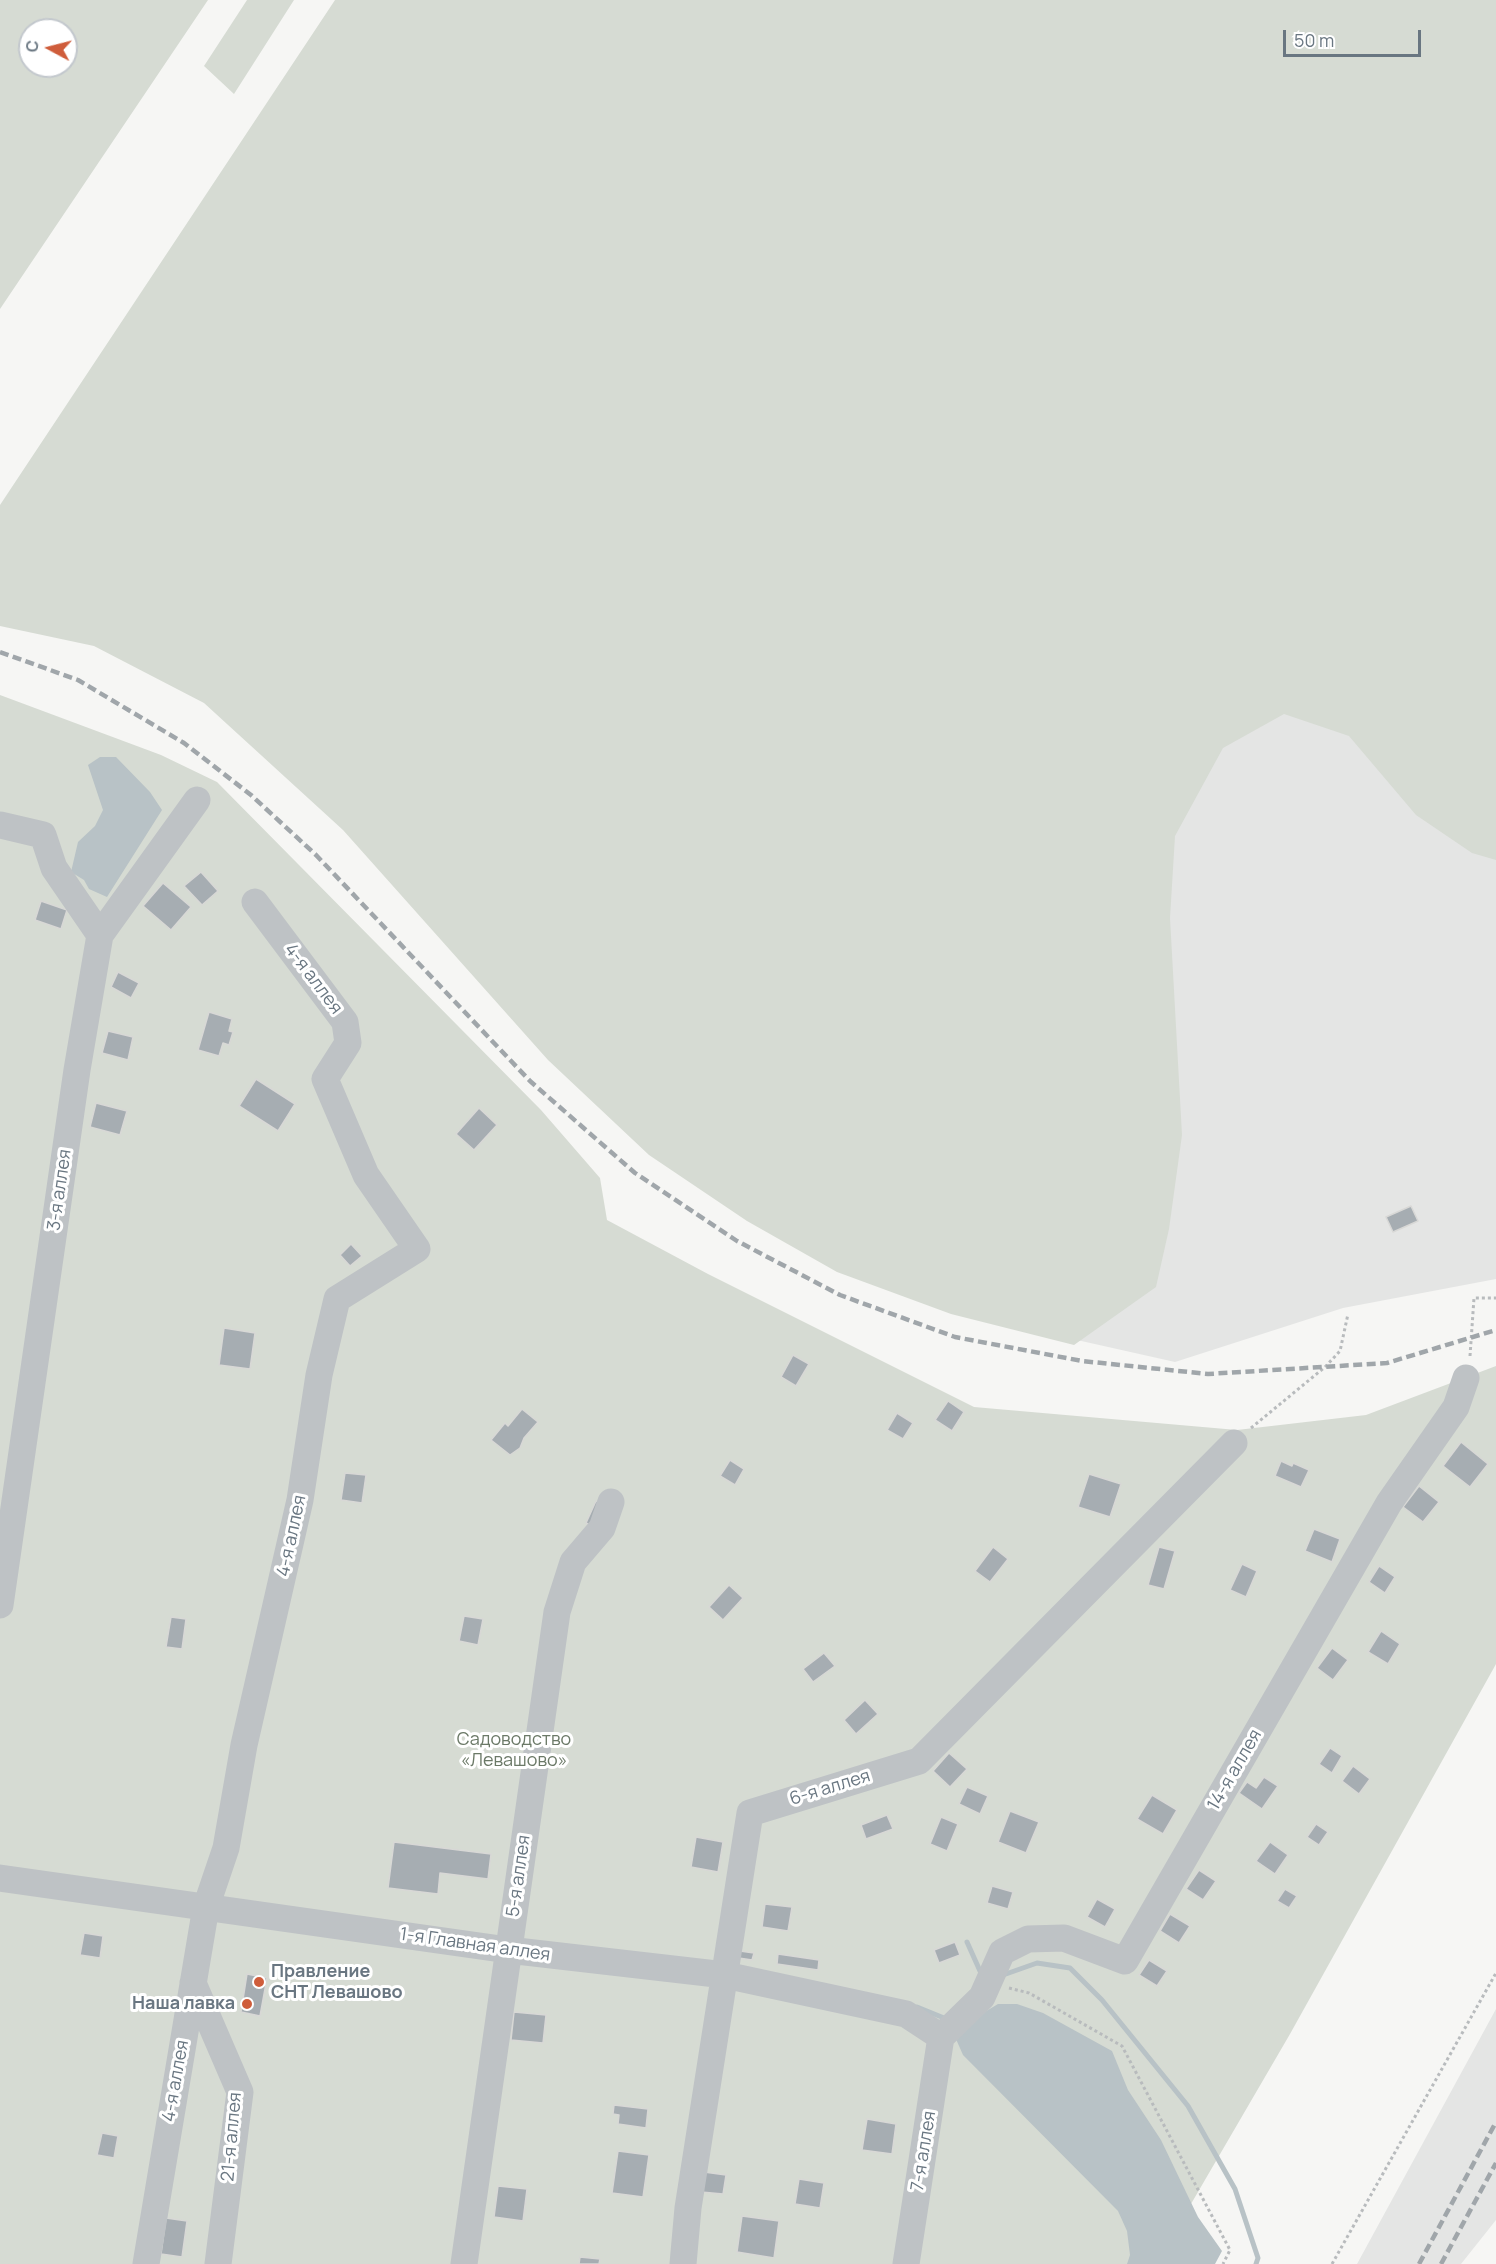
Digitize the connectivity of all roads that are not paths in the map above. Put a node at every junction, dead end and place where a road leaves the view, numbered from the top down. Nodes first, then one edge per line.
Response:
1 (197, 800) dead end
2 (0, 825) edge
3 (255, 902) dead end
4 (100, 934) junction
5 (1466, 1378) road end
6 (1234, 1443) road end
7 (611, 1502) dead end
8 (0, 1605) edge
9 (0, 1878) edge
10 (206, 1906) junction
11 (508, 1950) junction
12 (725, 1975) junction
13 (194, 1983) junction
14 (941, 2037) junction
15 (146, 2264) edge
16 (218, 2264) edge
17 (464, 2264) edge
18 (683, 2264) edge
19 (906, 2264) edge

1 - 4 street
2 - 4 street
3 - 10 street, 4-я аллея
4 - 8 street, 3-я аллея
5 - 14 street, 14-я аллея
6 - 12 street, 6-я аллея
7 - 11 street, 5-я аллея
9 - 10 street, 1-я Главная аллея
10 - 11 street, 1-я Главная аллея
10 - 13 street, 4-я аллея
11 - 12 street, 1-я Главная аллея
11 - 17 street, 5-я аллея
12 - 14 street, 1-я Главная аллея
12 - 18 street, 6-я аллея
13 - 15 street, 4-я аллея
13 - 16 street, 21-я аллея
14 - 19 street, 7-я аллея

